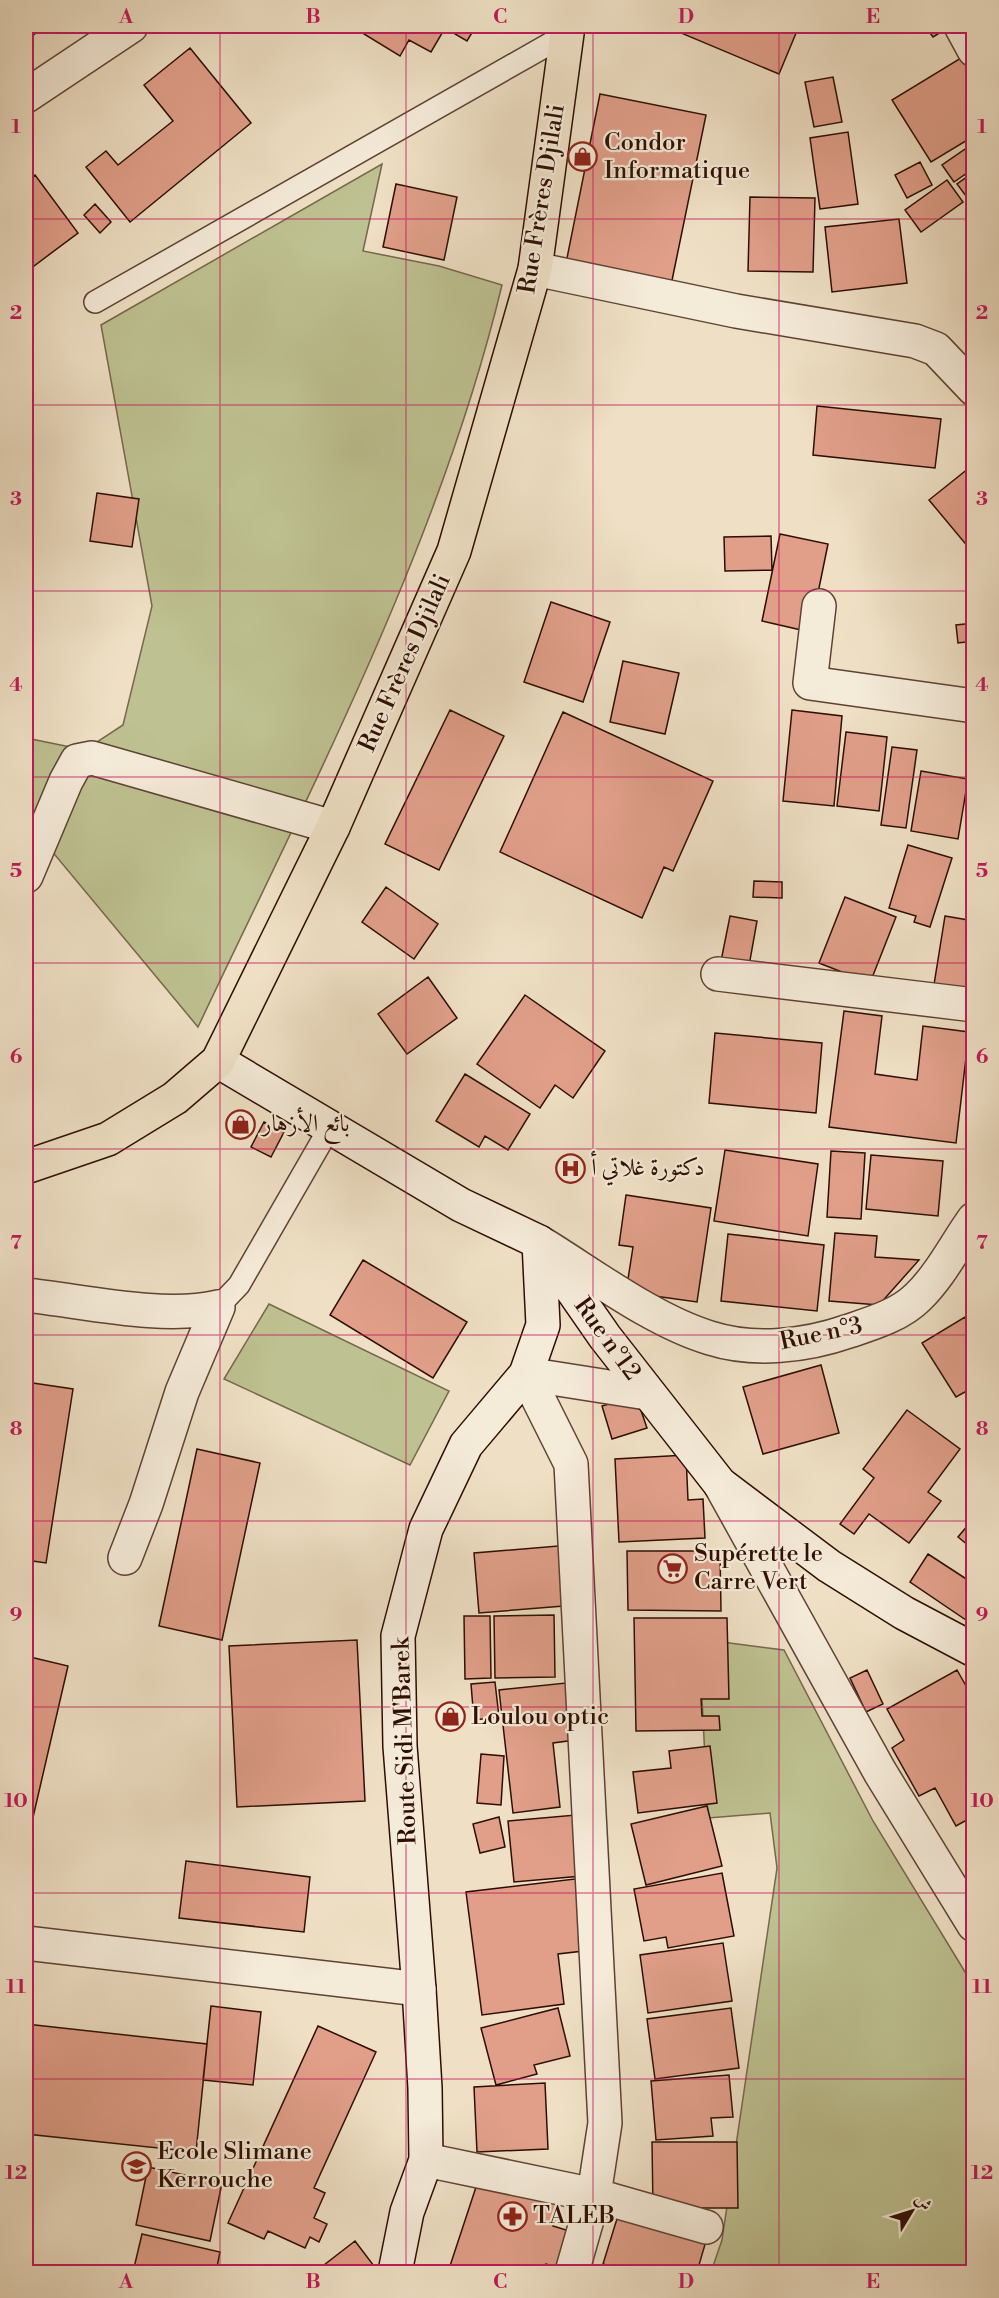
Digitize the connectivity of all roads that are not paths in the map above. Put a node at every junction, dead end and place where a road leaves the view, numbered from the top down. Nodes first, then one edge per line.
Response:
1 (131, 26) edge
2 (961, 26) edge
3 (568, 30) edge
4 (974, 50) edge
5 (26, 96) edge
6 (535, 269) junction
7 (95, 302) dead end
8 (974, 389) edge
9 (819, 606) dead end
10 (974, 706) edge
11 (333, 827) junction
12 (26, 876) edge
13 (718, 974) dead end
14 (974, 1005) edge
15 (218, 1061) junction
16 (330, 1127) junction
17 (26, 1167) edge
18 (974, 1219) edge
19 (539, 1242) junction
20 (26, 1295) edge
21 (218, 1307) junction
22 (526, 1374) junction
23 (647, 1393) junction
24 (720, 1484) junction
25 (125, 1558) dead end
26 (974, 1650) edge
27 (974, 1925) edge
28 (26, 1943) edge
29 (420, 1989) junction
30 (426, 2160) junction
31 (594, 2195) junction
32 (706, 2227) dead end
33 (395, 2272) edge
34 (572, 2272) edge

1 - 5 street
2 - 4 street
3 - 6 main road, Rue Frères Djilali
3 - 7 lane
6 - 8 street
6 - 11 main road, Rue Frères Djilali
9 - 10 street
11 - 12 street
11 - 15 main road, Rue Frères Djilali
13 - 14 street
15 - 16 street, Rue n°12
15 - 17 main road, Rue Frères Djilali
16 - 19 street, Rue n°12
16 - 21 lane
18 - 19 street, Rue n°3
19 - 22 street, Route Sidi M'Barek
19 - 23 street, Rue n°12
20 - 21 street
21 - 25 street
22 - 23 street
22 - 29 street, Route Sidi M'Barek
22 - 31 street
23 - 24 street, Rue n°12
24 - 26 street, Rue n°12
24 - 27 street
28 - 29 street
29 - 30 street, Route Sidi M'Barek
30 - 31 street
30 - 33 street, Route Sidi M'Barek
31 - 32 street
31 - 34 street

